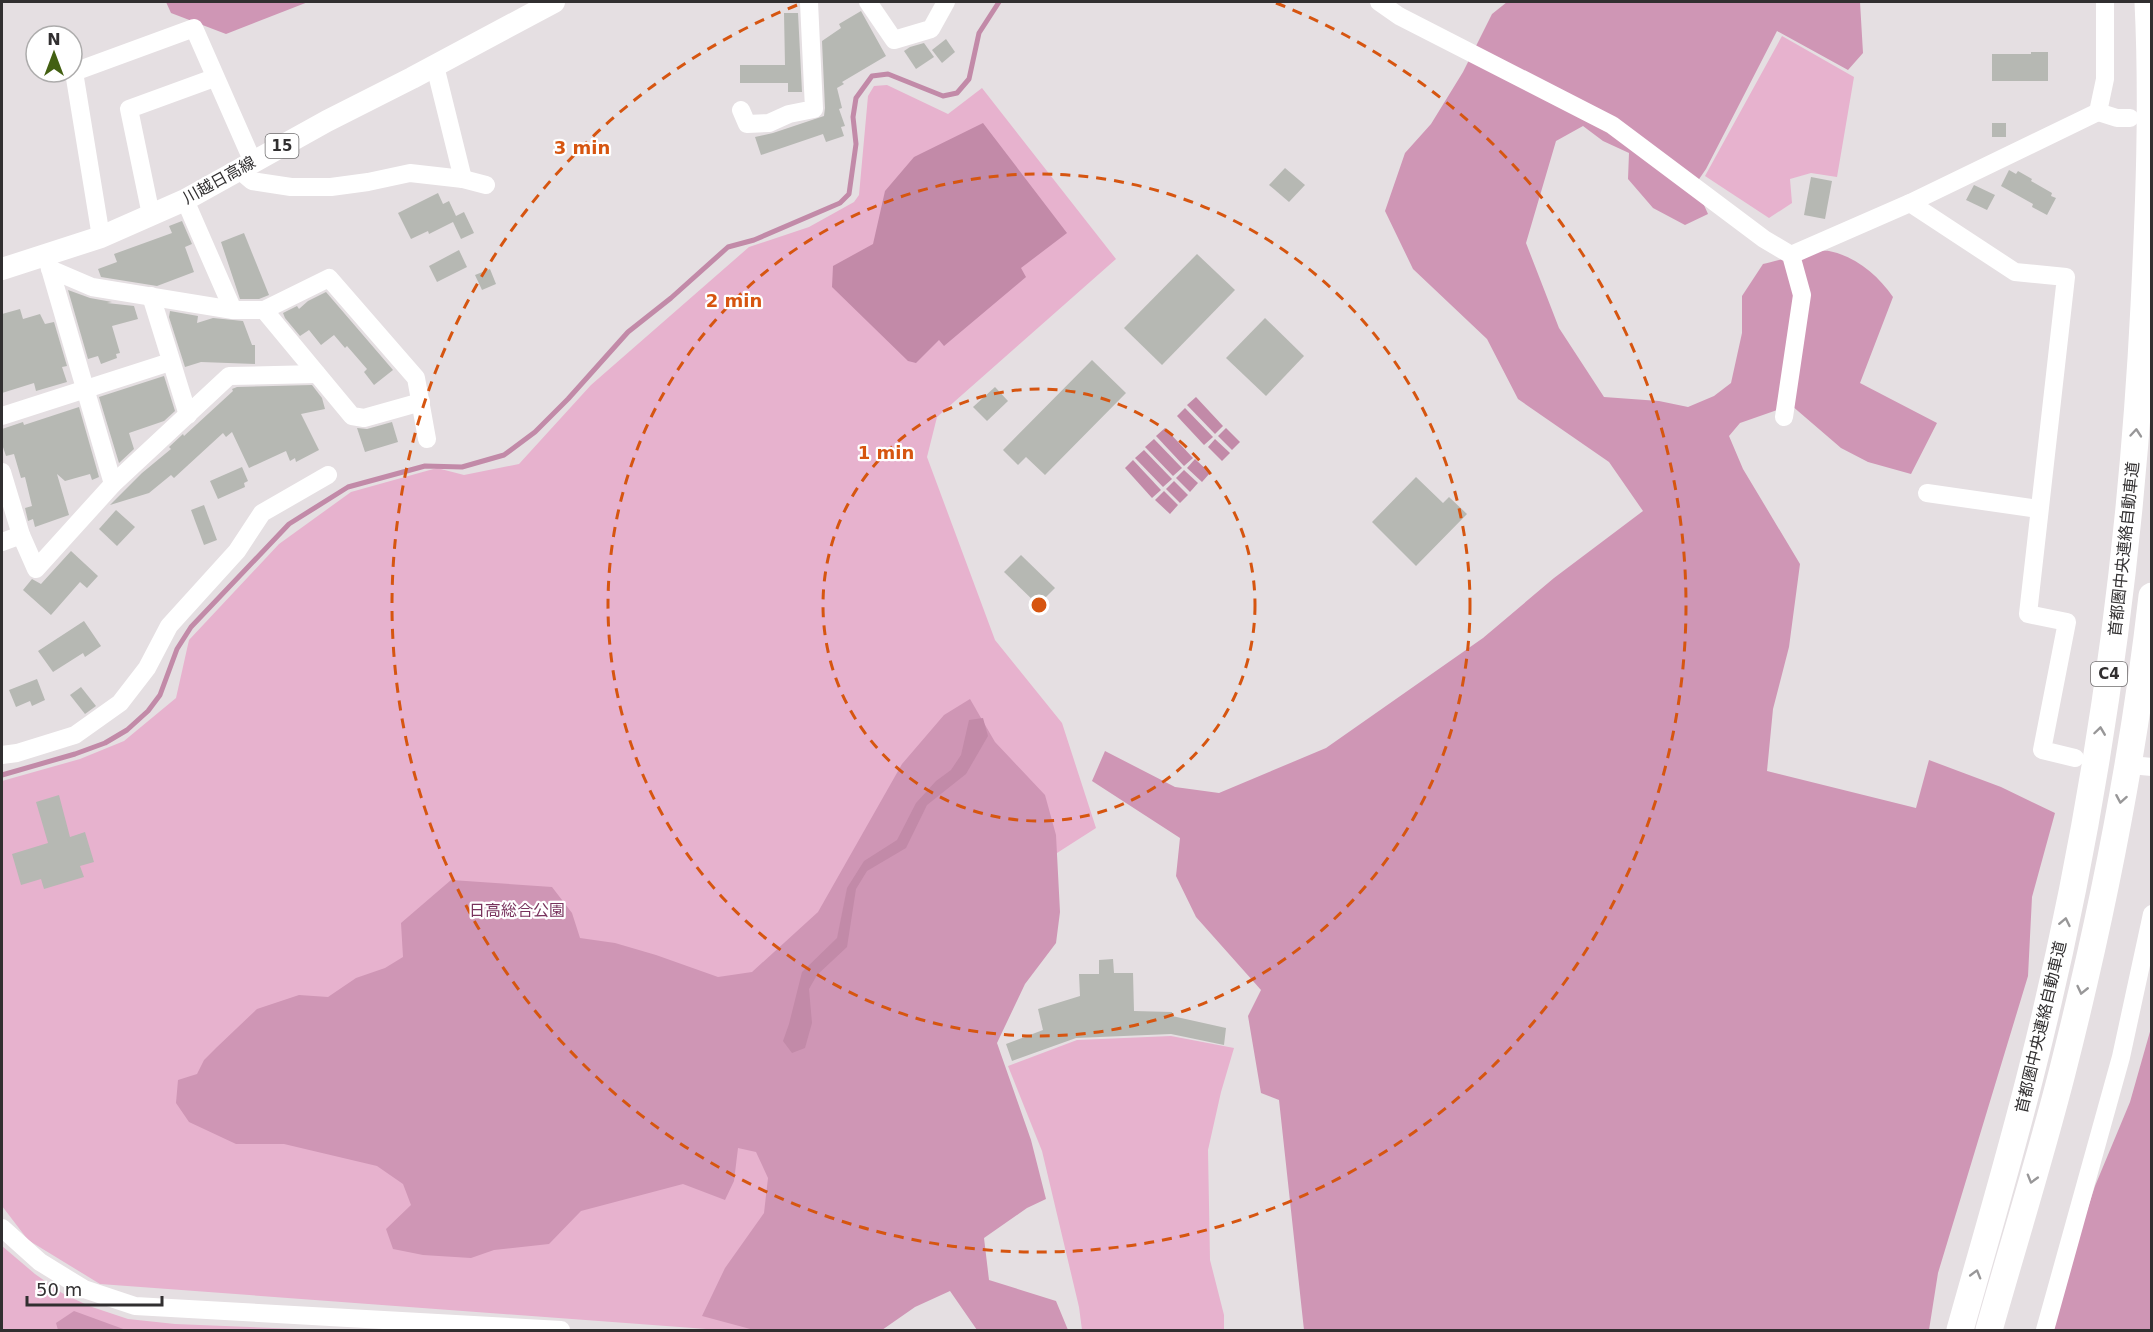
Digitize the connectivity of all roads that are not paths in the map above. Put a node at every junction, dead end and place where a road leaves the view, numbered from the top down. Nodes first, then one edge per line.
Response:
1 (554, 2) edge
2 (809, 2) edge
3 (868, 2) edge
4 (946, 2) edge
5 (1379, 2) edge
6 (2105, 2) edge
7 (2148, 2) edge
8 (435, 66) junction
9 (214, 78) junction
10 (741, 110) dead end
11 (2098, 112) junction
12 (2130, 118) dead end
13 (246, 166) junction
14 (463, 179) junction
15 (486, 185) dead end
16 (185, 200) junction
17 (1910, 202) junction
18 (151, 215) junction
19 (101, 237) junction
20 (1791, 255) junction
21 (48, 262) junction
22 (2, 269) edge
23 (151, 296) junction
24 (233, 310) junction
25 (264, 310) junction
26 (170, 362) junction
27 (317, 374) junction
28 (85, 389) junction
29 (421, 402) junction
30 (188, 415) junction
31 (2, 416) edge
32 (1784, 417) dead end
33 (427, 439) dead end
34 (2, 472) edge
35 (327, 475) dead end
36 (113, 484) junction
37 (1926, 493) dead end
38 (2038, 509) junction
39 (21, 535) junction
40 (2, 542) edge
41 (2151, 596) edge
42 (2, 755) edge
43 (2075, 758) dead end
44 (2151, 914) edge
45 (2, 1228) edge
46 (561, 1330) edge
47 (1960, 1330) edge
48 (1989, 1330) edge
49 (2045, 1330) edge

1 - 8 main road, 川越日高線 / 15
2 - 10 street
3 - 4 street
5 - 20 street
6 - 11 street
47 -> 7 highway, 首都圏中央連絡自動車道 / C4
8 - 13 main road, 川越日高線 / 15
8 - 14 street
9 - 13 street
9 - 18 street
9 - 19 street
11 - 12 street
11 - 17 street
13 - 14 street
13 - 16 main road, 川越日高線 / 15
14 - 15 street
16 - 18 main road, 川越日高線 / 15
16 - 24 street
17 - 20 street
17 - 38 street
18 - 19 main road, 川越日高線 / 15
19 - 21 main road, 川越日高線 / 15
20 - 32 street
21 - 22 main road, 川越日高線 / 15
21 - 23 street
21 - 28 street
23 - 24 street
23 - 26 street
24 - 25 street
25 - 27 street
25 - 29 street
26 - 28 street
26 - 30 street
27 - 29 street
27 - 30 street
28 - 31 street
28 - 36 street
29 - 33 street
30 - 36 street
34 - 39 street
35 - 42 street
36 - 39 street
37 - 38 street
38 - 43 street
39 - 40 street
41 -> 48 highway, 首都圏中央連絡自動車道 / C4
44 - 49 street
45 - 46 street

